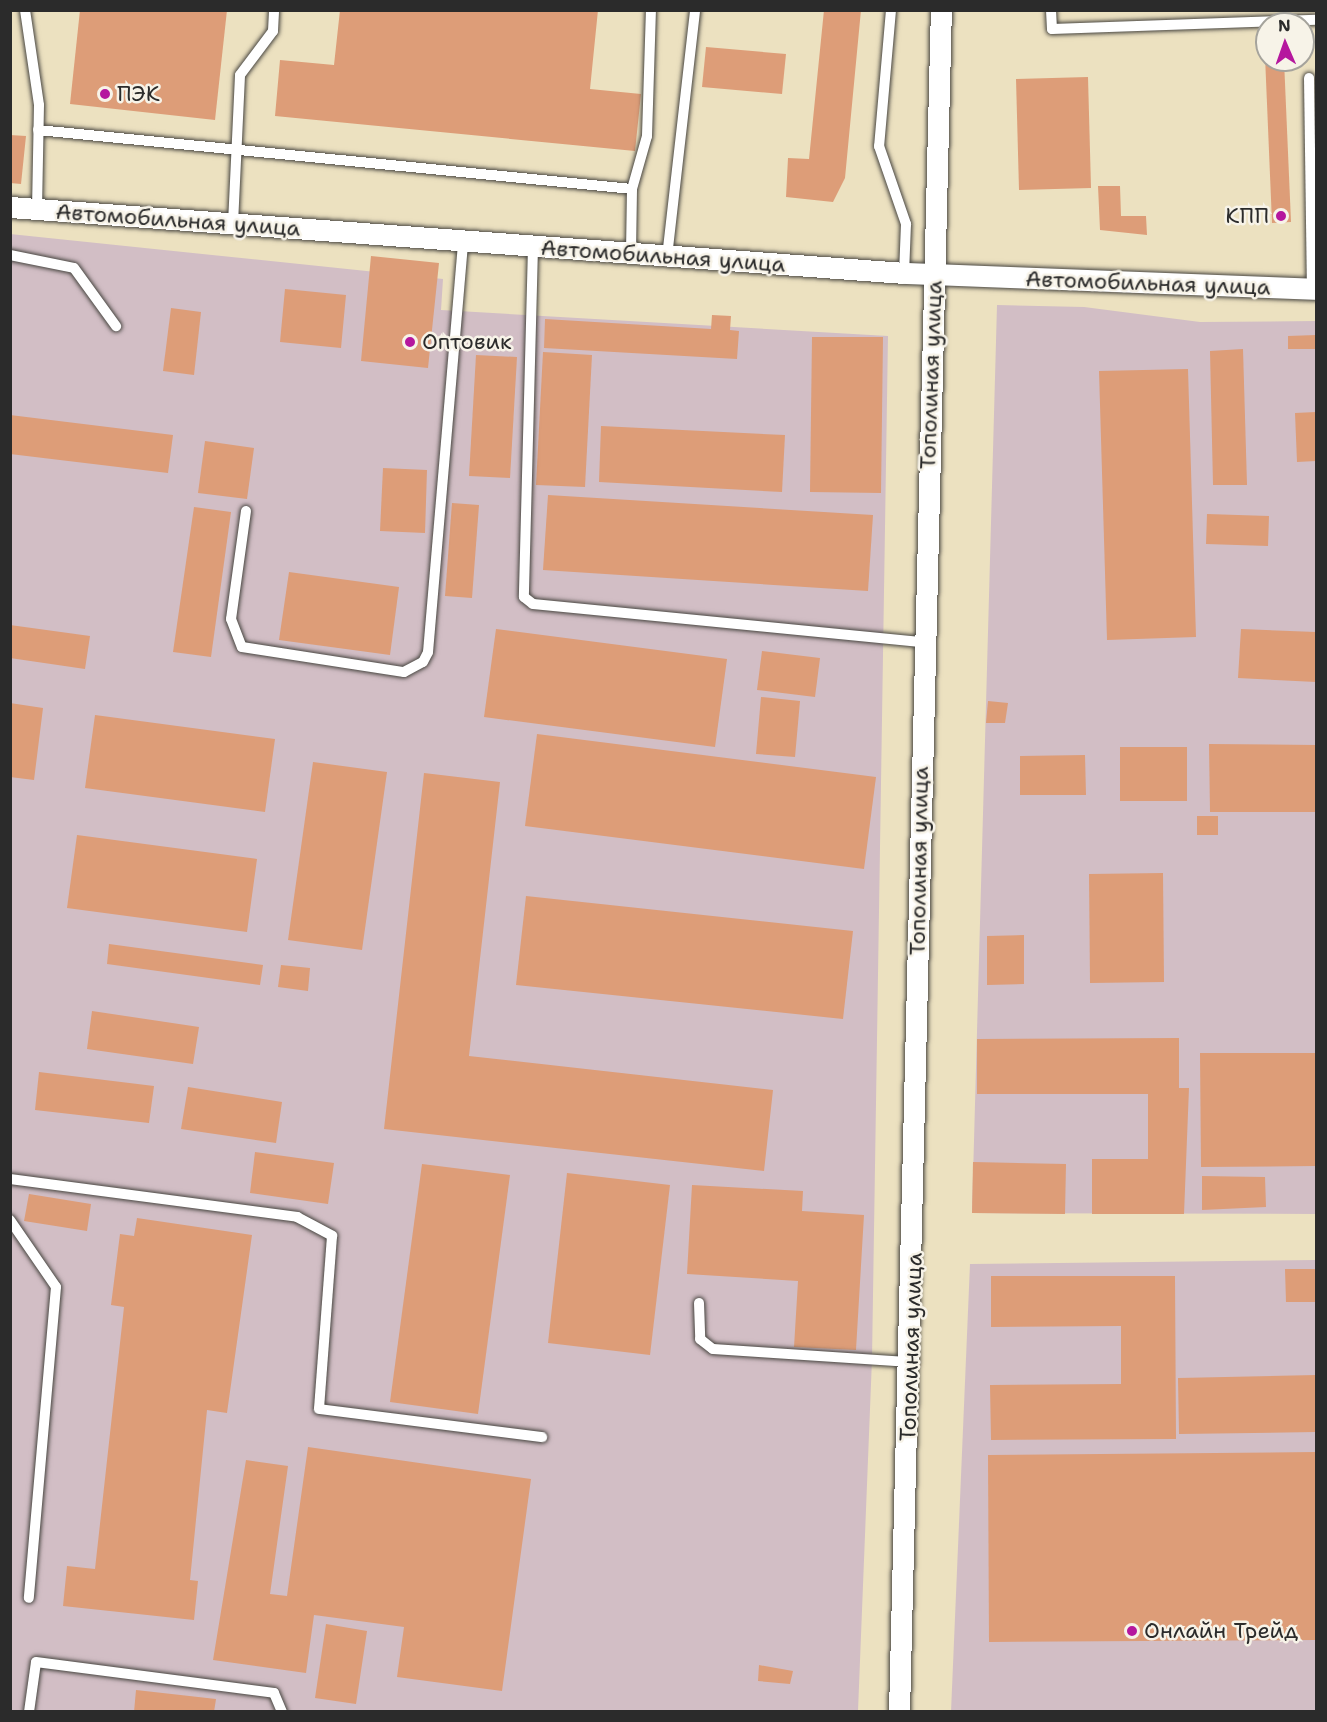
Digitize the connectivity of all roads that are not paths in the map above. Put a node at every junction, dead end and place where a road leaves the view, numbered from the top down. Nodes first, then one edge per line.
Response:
1 (25, 10) edge
2 (274, 10) edge
3 (651, 10) edge
4 (695, 10) edge
5 (891, 10) edge
6 (941, 10) edge
7 (1051, 10) edge
8 (1317, 20) edge
9 (1310, 78) dead end
10 (38, 130) junction
11 (237, 152) junction
12 (632, 189) junction
13 (10, 207) edge
14 (37, 209) junction
15 (233, 224) junction
16 (463, 242) junction
17 (532, 247) junction
18 (631, 254) junction
19 (10, 255) edge
20 (668, 257) junction
21 (904, 273) junction
22 (934, 275) junction
23 (1314, 289) edge
24 (116, 327) dead end
25 (246, 511) dead end
26 (923, 642) junction
27 (10, 1179) edge
28 (10, 1220) edge
29 (699, 1303) dead end
30 (911, 1362) junction
31 (542, 1437) dead end
32 (29, 1598) dead end
33 (29, 1712) edge
34 (282, 1712) edge
35 (899, 1712) edge

1 - 10 lane
2 - 11 lane
3 - 12 lane
4 - 20 lane
5 - 21 lane
6 - 22 street, Тополиная улица
7 - 8 lane
9 - 23 lane
10 - 11 lane
10 - 14 lane
11 - 12 lane
11 - 15 lane
12 - 18 lane
13 - 14 street, Автомобильная улица
14 - 15 street, Автомобильная улица
15 - 16 street, Автомобильная улица
16 - 17 street, Автомобильная улица
16 - 25 lane
17 - 18 street, Автомобильная улица
17 - 26 lane
18 - 20 street, Автомобильная улица
19 - 24 lane
20 - 21 street, Автомобильная улица
21 - 22 street, Автомобильная улица
22 - 23 street, Автомобильная улица
22 - 26 street, Тополиная улица
26 - 30 street, Тополиная улица
27 - 31 lane
28 - 32 lane
29 - 30 lane
30 - 35 street, Тополиная улица
33 - 34 lane

